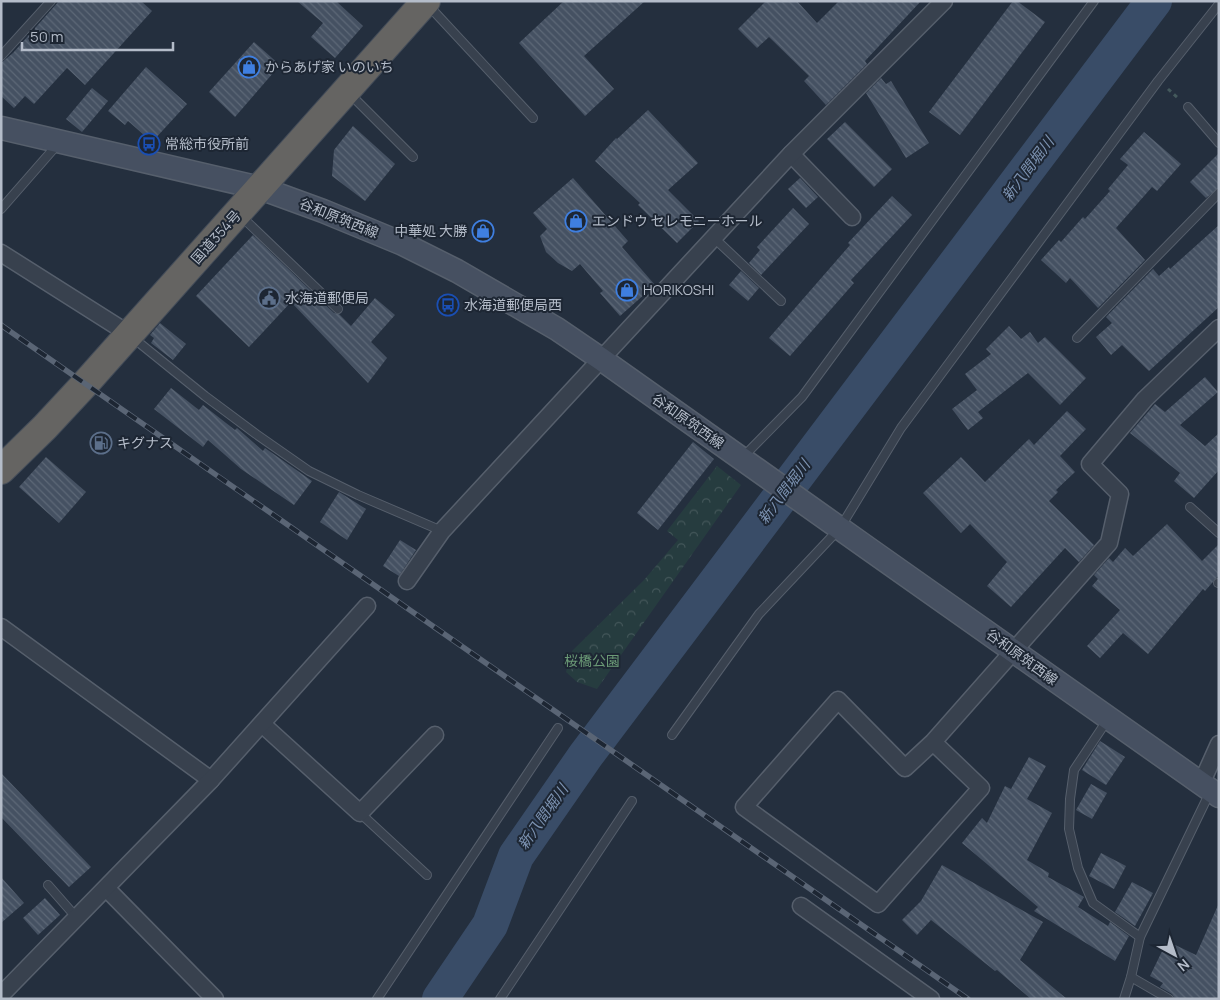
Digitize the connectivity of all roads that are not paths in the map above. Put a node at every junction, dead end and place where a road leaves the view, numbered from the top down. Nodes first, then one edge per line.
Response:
1 (51, 1) edge
2 (944, 1) edge
3 (1094, 1) edge
4 (426, 2) edge
5 (1219, 4) edge
6 (1, 56) edge
7 (346, 91) junction
8 (1188, 106) road end
9 (533, 118) dead end
10 (1, 128) edge
11 (60, 141) junction
12 (1219, 143) edge
13 (791, 154) junction
14 (413, 157) dead end
15 (260, 188) junction
16 (1219, 193) edge
17 (1, 210) edge
18 (238, 213) junction
19 (852, 217) dead end
20 (712, 237) junction
21 (1, 253) edge
22 (781, 301) dead end
23 (338, 309) dead end
24 (1219, 328) edge
25 (129, 334) junction
26 (1078, 338) dead end
27 (601, 359) junction
28 (747, 462) junction
29 (1, 470) edge
30 (1190, 507) dead end
31 (836, 525) junction
32 (442, 531) junction
33 (1219, 533) edge
34 (407, 580) dead end
35 (367, 606) dead end
36 (1, 627) edge
37 (1014, 651) junction
38 (1108, 719) junction
39 (262, 724) junction
40 (558, 728) dead end
41 (435, 735) dead end
42 (672, 735) dead end
43 (933, 742) junction
44 (1219, 744) edge
45 (211, 780) junction
46 (1210, 790) edge
47 (632, 801) dead end
48 (360, 813) junction
49 (427, 875) dead end
50 (48, 885) dead end
51 (106, 888) junction
52 (801, 906) dead end
53 (76, 917) junction
54 (1140, 937) junction
55 (1131, 977) junction
56 (1, 995) edge
57 (215, 999) edge
58 (377, 999) edge
59 (500, 999) edge
60 (931, 999) edge
61 (1124, 999) edge
62 (1169, 999) edge

1 - 6 lane
2 - 13 street
3 - 28 lane
4 - 7 highway, 国道354号
4 - 9 lane
5 - 31 lane
7 - 14 lane
7 - 15 highway, 国道354号
8 - 12 lane
10 - 11 main road, 谷和原筑西線
11 - 15 main road, 谷和原筑西線
11 - 17 lane
13 - 19 street
13 - 20 street
15 - 18 highway, 国道354号
15 - 27 main road, 谷和原筑西線
16 - 26 lane
18 - 23 lane
18 - 25 highway, 国道354号
20 - 22 lane
20 - 27 street
21 - 25 street
24 - 37 street
25 - 29 highway, 国道354号
25 - 32 lane
27 - 28 main road, 谷和原筑西線
27 - 32 street
28 - 31 main road, 谷和原筑西線
30 - 33 lane
31 - 37 main road, 谷和原筑西線
31 - 42 lane
32 - 34 street
35 - 39 street
36 - 45 street
37 - 38 main road, 谷和原筑西線
37 - 43 street
38 - 46 main road, 谷和原筑西線
38 - 54 lane
39 - 45 street
39 - 48 street
40 - 58 lane
41 - 48 street
43 - 43 street
44 - 46 street
45 - 51 street
46 - 54 lane
47 - 59 lane
48 - 49 lane
50 - 53 lane
51 - 53 street
51 - 57 street
52 - 60 street
53 - 56 street
54 - 55 lane
55 - 61 lane
55 - 62 lane

